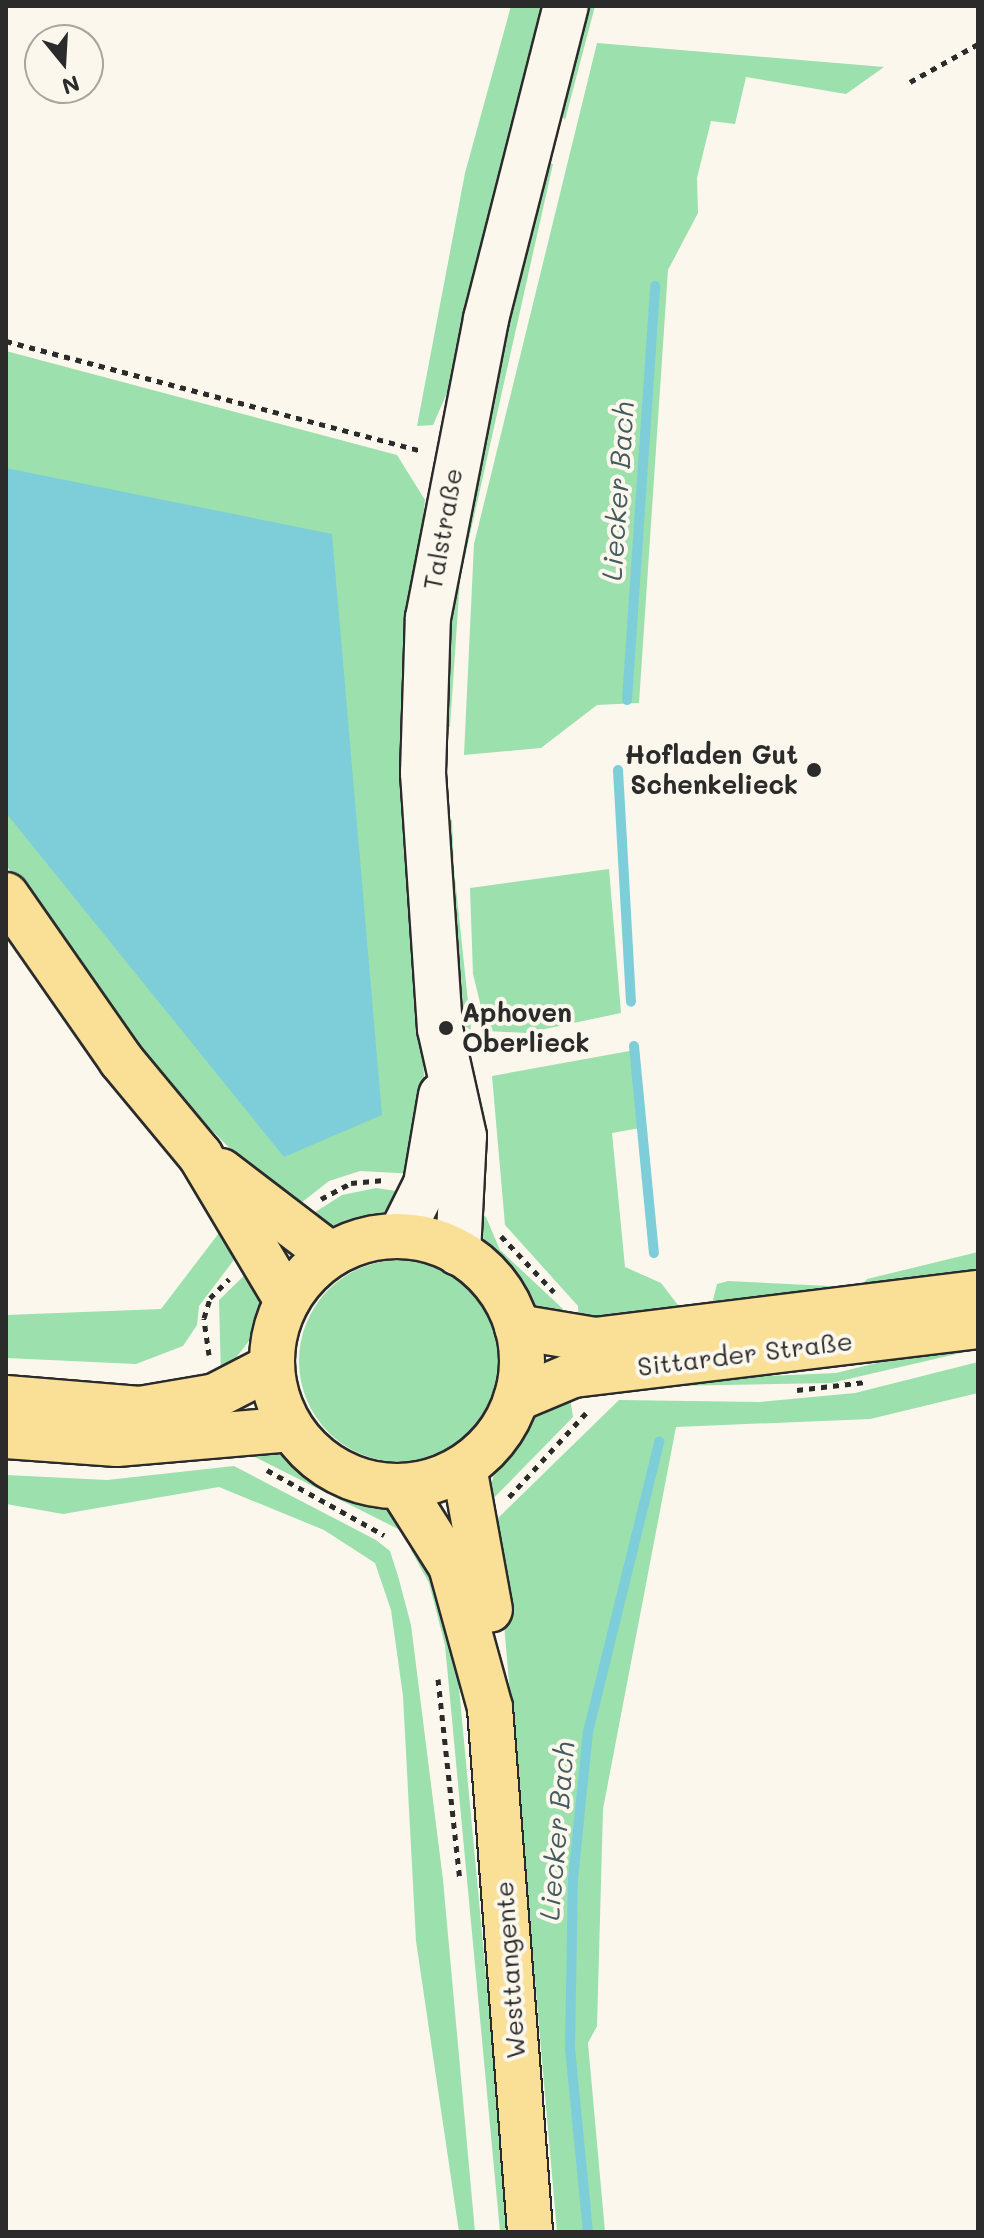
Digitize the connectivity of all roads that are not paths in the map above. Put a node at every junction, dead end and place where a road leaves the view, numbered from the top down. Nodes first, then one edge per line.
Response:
1 (566, 6) edge
2 (6, 895) edge
3 (445, 1065) junction
4 (200, 1155) junction
5 (400, 1236) junction
6 (458, 1253) junction
7 (331, 1255) junction
8 (978, 1293) edge
9 (287, 1301) junction
10 (978, 1326) edge
11 (517, 1327) junction
12 (271, 1367) junction
13 (6, 1398) edge
14 (516, 1399) junction
15 (291, 1429) junction
16 (6, 1436) edge
17 (464, 1467) junction
18 (401, 1487) junction
19 (490, 1708) junction
20 (530, 2232) edge

1 - 3 street, Talstraße
2 - 4 main road
3 - 5 street, Talstraße
3 - 6 street, Talstraße
4 - 7 main road
4 - 9 main road
5 - 6 main road
5 - 7 main road
6 - 11 main road
7 - 9 main road
8 - 11 main road, Sittarder Straße
9 - 12 main road
10 - 14 main road, Sittarder Straße
11 - 14 main road
12 - 13 main road
12 - 15 main road
14 - 17 main road
15 - 16 main road
15 - 18 main road
17 - 18 main road
17 - 19 main road, Westtangente
18 - 19 main road, Westtangente
19 - 20 main road, Westtangente

